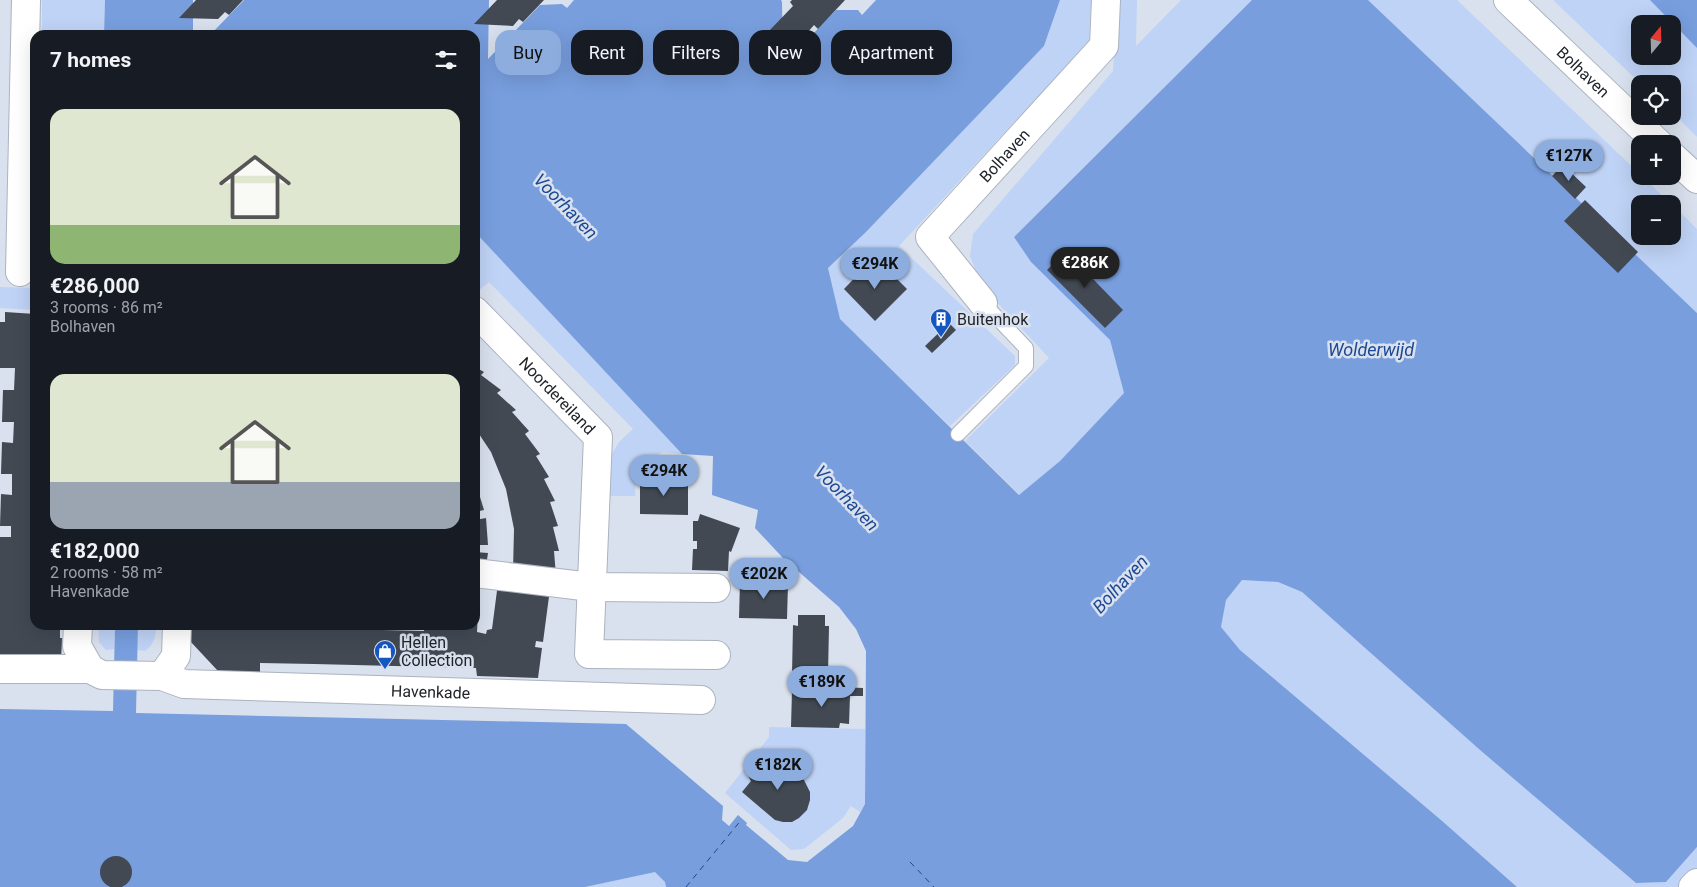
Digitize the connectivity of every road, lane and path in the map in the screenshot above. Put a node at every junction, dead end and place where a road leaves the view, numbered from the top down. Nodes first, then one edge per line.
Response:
1 (26, 0) edge
2 (1106, 0) edge
3 (1508, 0) edge
4 (1650, 135) edge
5 (1681, 164) edge
6 (1697, 179) edge
7 (11, 215) edge
8 (18, 272) edge
9 (983, 303) joint
10 (480, 316) edge
11 (958, 434) dead end
12 (480, 574) edge
13 (591, 587) junction
14 (716, 588) dead end
15 (78, 630) edge
16 (177, 630) edge
17 (716, 655) dead end
18 (0, 669) edge
19 (90, 669) junction
20 (162, 676) junction
21 (701, 700) dead end
22 (1697, 883) edge
23 (1693, 887) edge

1 - 7 street
2 - 9 street, Bolhaven
3 - 4 street, Bolhaven
5 - 6 street
7 - 8 street
9 - 11 lane
10 - 13 street, Noordereiland
12 - 13 street
13 - 14 street
13 - 17 street, Noordereiland
15 - 19 street
16 - 20 street
18 - 19 street, Havenkade
19 - 20 street, Havenkade
20 - 21 street, Havenkade
22 - 23 street

